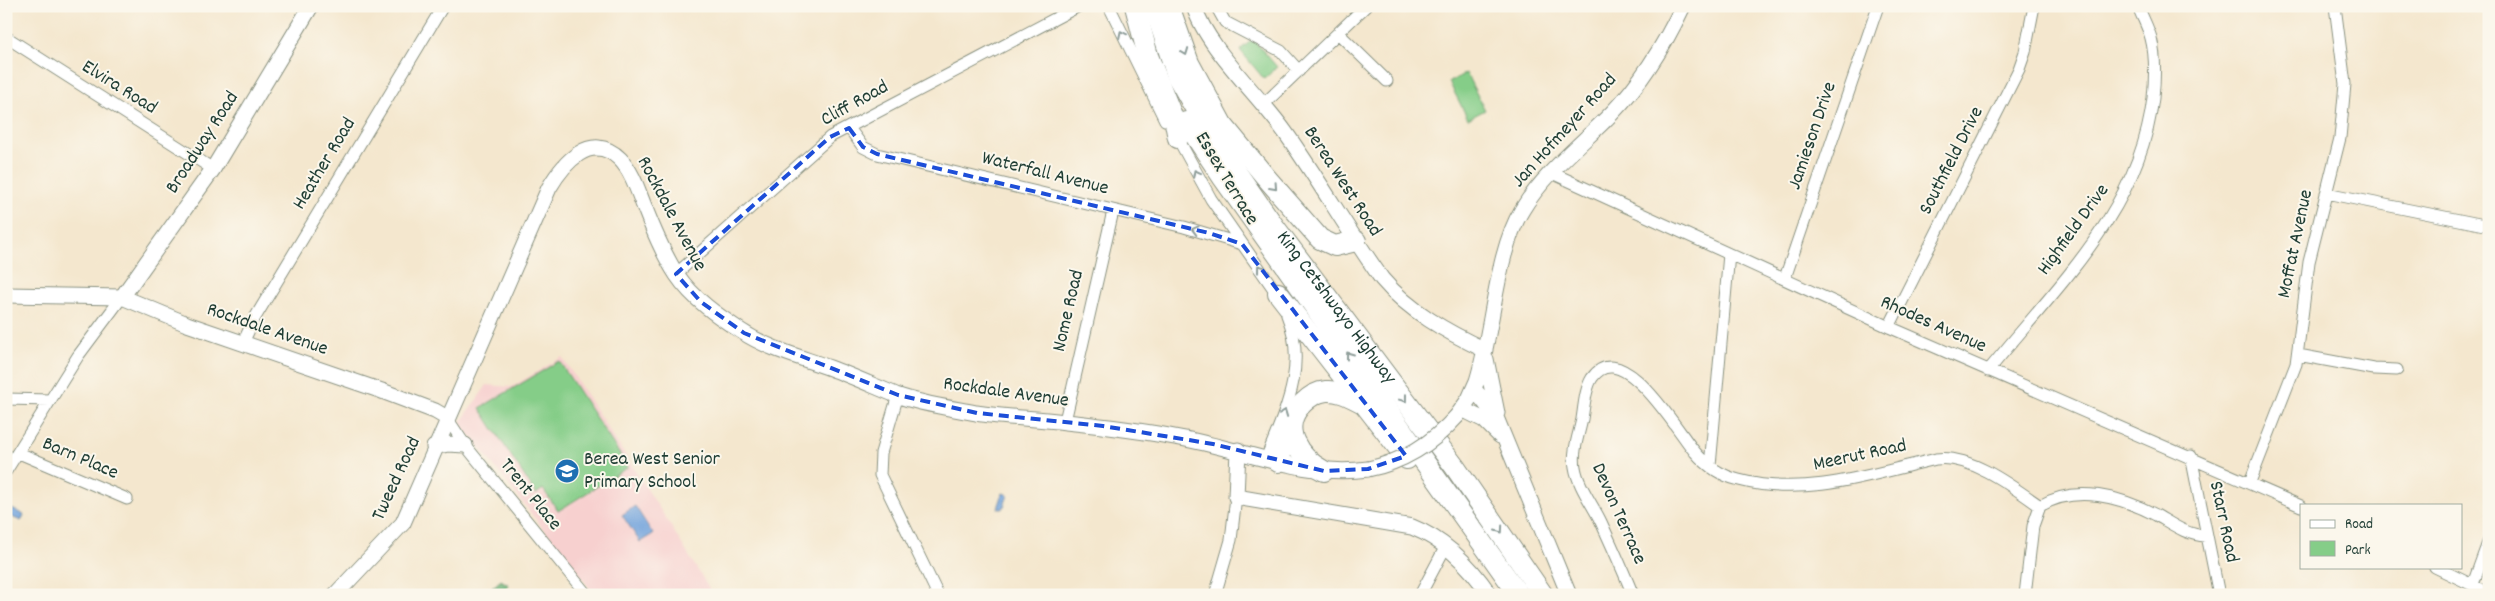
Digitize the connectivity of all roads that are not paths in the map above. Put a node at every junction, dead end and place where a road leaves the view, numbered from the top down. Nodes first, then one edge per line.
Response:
1 (311, 6) edge
2 (443, 6) edge
3 (1079, 6) edge
4 (1109, 6) edge
5 (1135, 6) edge
6 (1141, 6) edge
7 (1154, 6) edge
8 (1169, 6) edge
9 (1194, 6) edge
10 (1216, 6) edge
11 (1366, 6) edge
12 (1683, 6) edge
13 (1878, 6) edge
14 (2034, 6) edge
15 (2138, 6) edge
16 (2335, 6) edge
17 (1338, 33) junction
18 (6, 37) edge
19 (1299, 71) junction
20 (1387, 81) dead end
21 (1264, 104) junction
22 (849, 128) junction
23 (1178, 138) junction
24 (213, 169) junction
25 (1552, 173) junction
26 (2326, 192) junction
27 (1113, 210) junction
28 (2489, 226) edge
29 (1356, 241) junction
30 (1242, 244) junction
31 (1729, 254) junction
32 (676, 274) junction
33 (1785, 278) junction
34 (1278, 293) junction
35 (6, 295) edge
36 (122, 297) junction
37 (1889, 327) junction
38 (242, 343) junction
39 (1485, 350) junction
40 (2298, 355) junction
41 (2397, 370) dead end
42 (1988, 371) junction
43 (1474, 389) junction
44 (460, 390) junction
45 (898, 395) junction
46 (6, 400) edge
47 (50, 400) junction
48 (1364, 404) junction
49 (419, 406) junction
50 (1460, 413) junction
51 (447, 418) junction
52 (1065, 421) junction
53 (1291, 427) junction
54 (1505, 440) junction
55 (465, 445) junction
56 (434, 447) junction
57 (1238, 450) junction
58 (19, 454) junction
59 (2191, 456) junction
60 (1272, 460) junction
61 (1710, 466) junction
62 (6, 471) edge
63 (1324, 471) junction
64 (2250, 482) junction
65 (1236, 497) junction
66 (127, 499) dead end
67 (2040, 506) junction
68 (2300, 506) edge
69 (2206, 536) junction
70 (2489, 540) edge
71 (1446, 546) junction
72 (2436, 568) edge
73 (2473, 584) junction
74 (2489, 593) edge
75 (335, 595) edge
76 (587, 595) edge
77 (938, 595) edge
78 (1215, 595) edge
79 (1420, 595) edge
80 (1490, 595) edge
81 (1512, 595) edge
82 (1519, 595) edge
83 (1543, 595) edge
84 (1569, 595) edge
85 (1633, 595) edge
86 (2025, 595) edge
87 (2219, 595) edge

1 - 24 street, Broadway Road
2 - 38 street, Heather Road
3 - 22 street, Cliff Road
23 -> 4 street, Essex Terrace
5 - 23 highway
82 -> 6 highway, King Cetshwayo Highway
7 -> 83 highway, King Cetshwayo Highway
8 -> 29 highway
9 - 21 street, Berea West Road
10 - 19 street
11 - 17 street
12 - 25 street, Jan Hofmeyer Road
13 - 33 street, Jamieson Drive
14 - 37 street, Southfield Drive
15 - 42 street, Highfield Drive
16 - 26 street, Moffat Avenue
17 - 19 street
17 - 20 street
18 - 24 street, Elvira Road
19 - 21 street
21 - 29 street, Berea West Road
22 - 27 street, Waterfall Avenue
22 - 32 street, Cliff Road
30 -> 23 street, Essex Terrace
24 - 36 street, Broadway Road
25 - 31 street, Rhodes Avenue
25 - 39 street, Jan Hofmeyer Road
26 - 28 street
26 - 40 street, Moffat Avenue
30 -> 27 street, Waterfall Avenue
27 - 52 street, Nome Road
29 - 39 street, Berea West Road
34 -> 30 street, Essex Terrace
31 - 33 street, Rhodes Avenue
31 - 61 street
32 - 44 street, Rockdale Avenue
32 - 45 street, Rockdale Avenue
33 - 37 street, Rhodes Avenue
34 - 48 highway
60 -> 34 street, Essex Terrace
35 - 36 street, Rockdale Avenue
36 - 38 street, Rockdale Avenue
36 - 47 street
37 - 42 street, Rhodes Avenue
38 - 49 street, Rockdale Avenue
39 - 43 street, Rockdale Avenue
39 - 54 street
40 - 41 street
40 - 64 street, Moffat Avenue
42 - 59 street, Rhodes Avenue
43 - 50 street, Rockdale Avenue
43 - 54 street
44 - 49 street
44 - 51 street, Rockdale Avenue
45 - 52 street, Rockdale Avenue
45 - 77 street
46 - 47 street
47 - 58 street
48 - 53 highway
48 - 81 highway
49 - 51 street, Rockdale Avenue
50 - 54 street
50 - 63 street, Rockdale Avenue, bridge
51 - 55 street, Trent Place
51 - 56 street, Tweed Road
52 - 57 street, Rockdale Avenue
53 - 60 highway
53 - 63 highway
54 - 84 street
55 - 56 street
55 - 76 street, Trent Place
56 - 75 street, Tweed Road
57 - 60 street, Rockdale Avenue
57 - 65 street
58 - 62 street
58 - 66 street, Barn Place
59 - 64 street, Rhodes Avenue
59 - 69 street, Starr Road
60 - 63 street, Rockdale Avenue
61 - 67 street, Meerut Road
61 - 85 street, Devon Terrace
64 - 68 street, Rhodes Avenue
65 - 71 street
65 - 78 street
67 - 69 street
67 - 86 street
69 - 87 street, Starr Road
70 - 73 street
71 - 79 street
71 - 80 street
72 - 73 street
73 - 74 street

